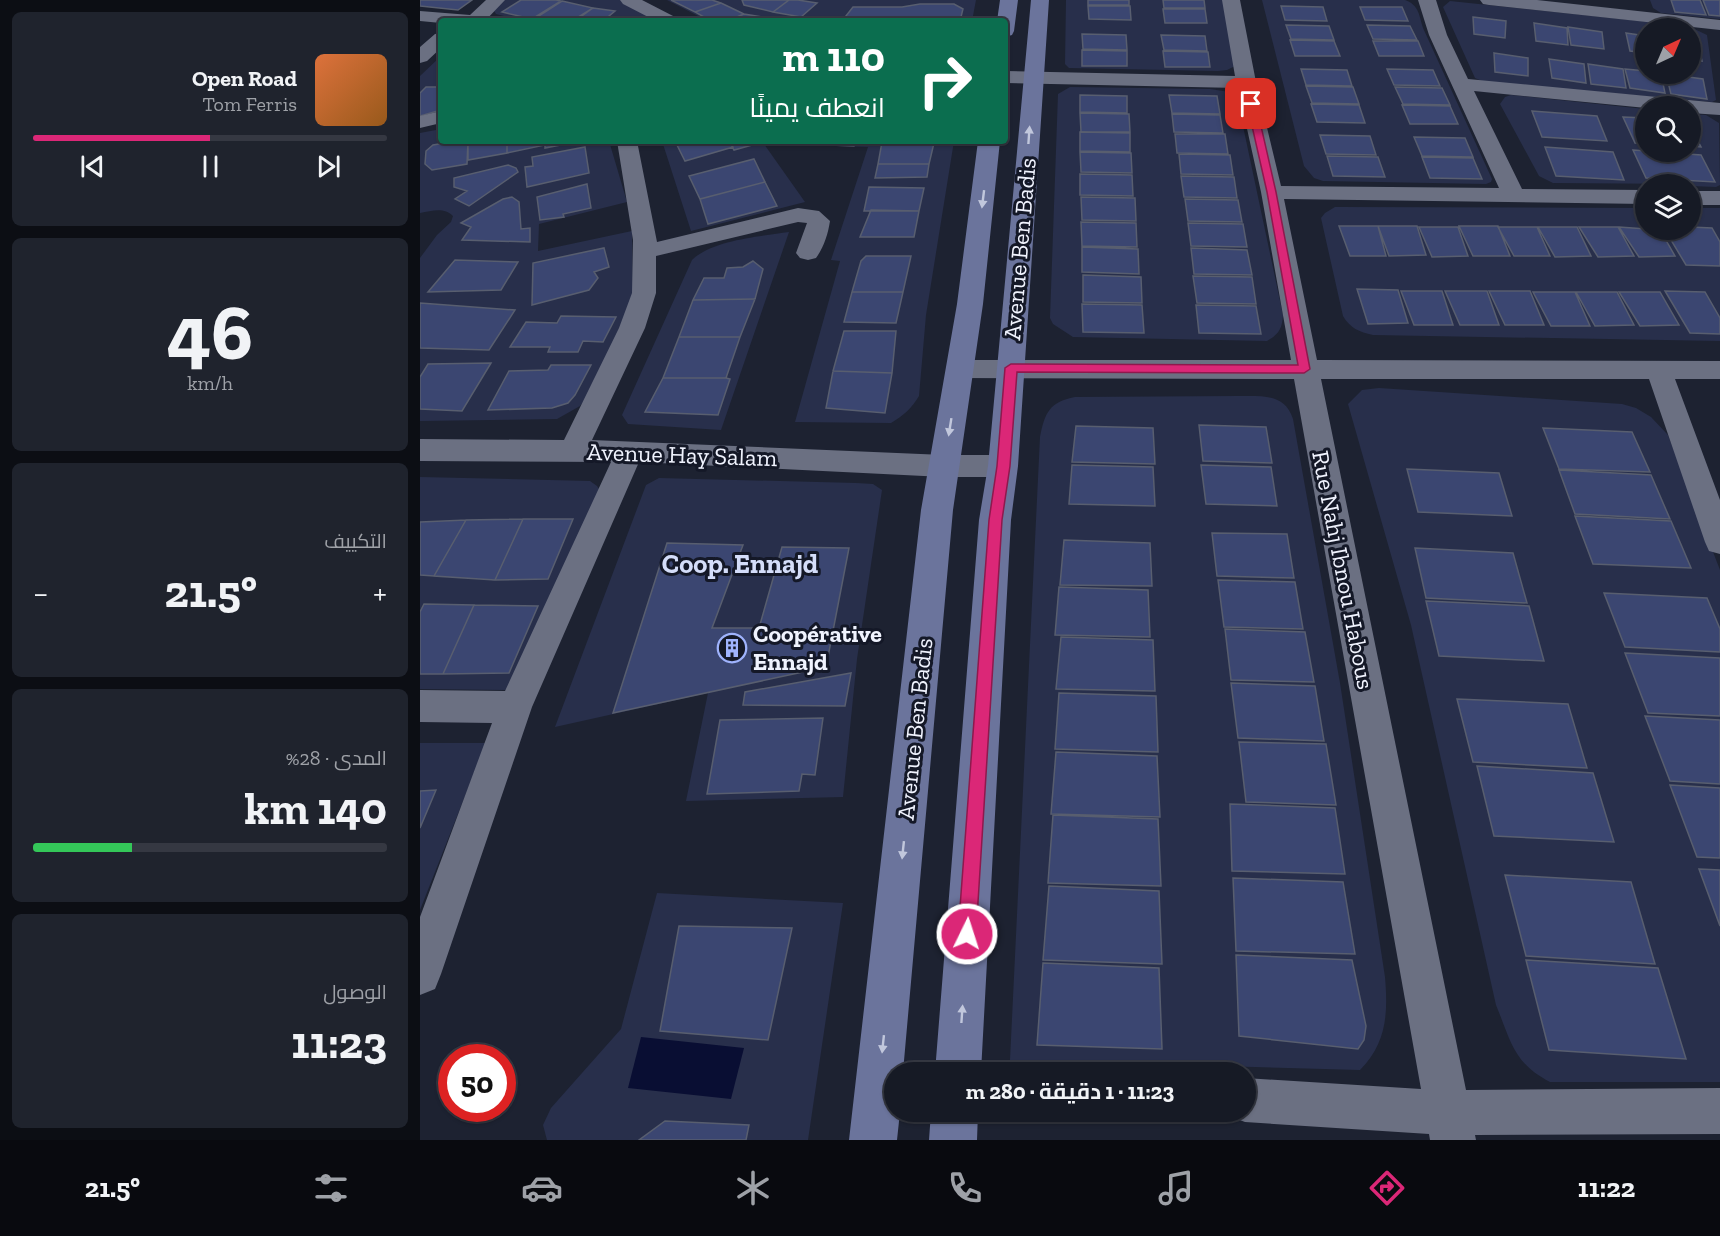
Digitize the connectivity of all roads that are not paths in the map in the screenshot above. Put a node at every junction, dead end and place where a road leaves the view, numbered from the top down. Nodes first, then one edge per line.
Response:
1 (496, 0) edge
2 (629, 0) edge
3 (1009, 0) edge
4 (1040, 0) edge
5 (1231, 0) edge
6 (1427, 0) edge
7 (1489, 0) edge
8 (1634, 7) edge
9 (420, 16) edge
10 (444, 18) edge
11 (471, 18) edge
12 (663, 18) edge
13 (1007, 18) edge
14 (1718, 31) edge
15 (438, 41) edge
16 (420, 57) edge
17 (1008, 79) edge
18 (1246, 82) junction
19 (1461, 84) junction
20 (1027, 92) junction
21 (1635, 101) edge
22 (1701, 107) edge
23 (1720, 110) edge
24 (438, 118) edge
25 (420, 122) edge
26 (628, 144) edge
27 (989, 144) edge
28 (1272, 192) junction
29 (1514, 196) junction
30 (1635, 197) edge
31 (1701, 198) edge
32 (1720, 198) edge
33 (645, 252) junction
34 (808, 253) dead end
35 (1011, 368) junction
36 (958, 369) junction
37 (1304, 369) junction
38 (1720, 370) edge
39 (1659, 371) junction
40 (420, 450) edge
41 (630, 451) junction
42 (572, 452) junction
43 (944, 466) junction
44 (1003, 466) junction
45 (1720, 542) edge
46 (420, 706) edge
47 (515, 707) junction
48 (420, 974) edge
49 (959, 1062) edge
50 (1256, 1101) edge
51 (1720, 1111) edge
52 (954, 1122) edge
53 (1450, 1126) edge
54 (873, 1140) edge
55 (953, 1140) edge

1 - 11 street
2 - 12 street
3 - 13 main road
4 - 20 main road, Avenue Ben Badis
5 - 18 street, Rue Nahj Ibnou Habous
6 - 19 street
7 - 8 street
8 - 14 street
9 - 10 street
15 - 16 street
17 - 20 street
18 - 20 street
18 - 28 street, Rue Nahj Ibnou Habous
19 - 21 street
19 - 29 street
35 -> 20 main road, Avenue Ben Badis
22 - 23 street
24 - 25 street
26 - 33 street
27 -> 36 main road, Avenue Ben Badis
28 - 29 street
28 - 37 street, Rue Nahj Ibnou Habous
29 - 30 street
31 - 32 street
33 - 34 street
33 - 42 street
35 - 36 street
35 - 37 street
35 - 44 main road, Avenue Ben Badis
36 -> 43 main road, Avenue Ben Badis
37 - 39 street
37 - 53 street, Rue Nahj Ibnou Habous
38 - 39 street
39 - 45 street
40 - 42 street, Avenue Hay Salam
41 - 42 street, Avenue Hay Salam
41 - 43 street, Avenue Hay Salam
41 - 47 street
43 - 44 street, Avenue Hay Salam
43 -> 54 main road, Avenue Ben Badis
49 -> 44 main road, Avenue Ben Badis
46 - 47 street
47 - 48 street
50 - 53 street
51 - 53 street
52 - 55 main road

